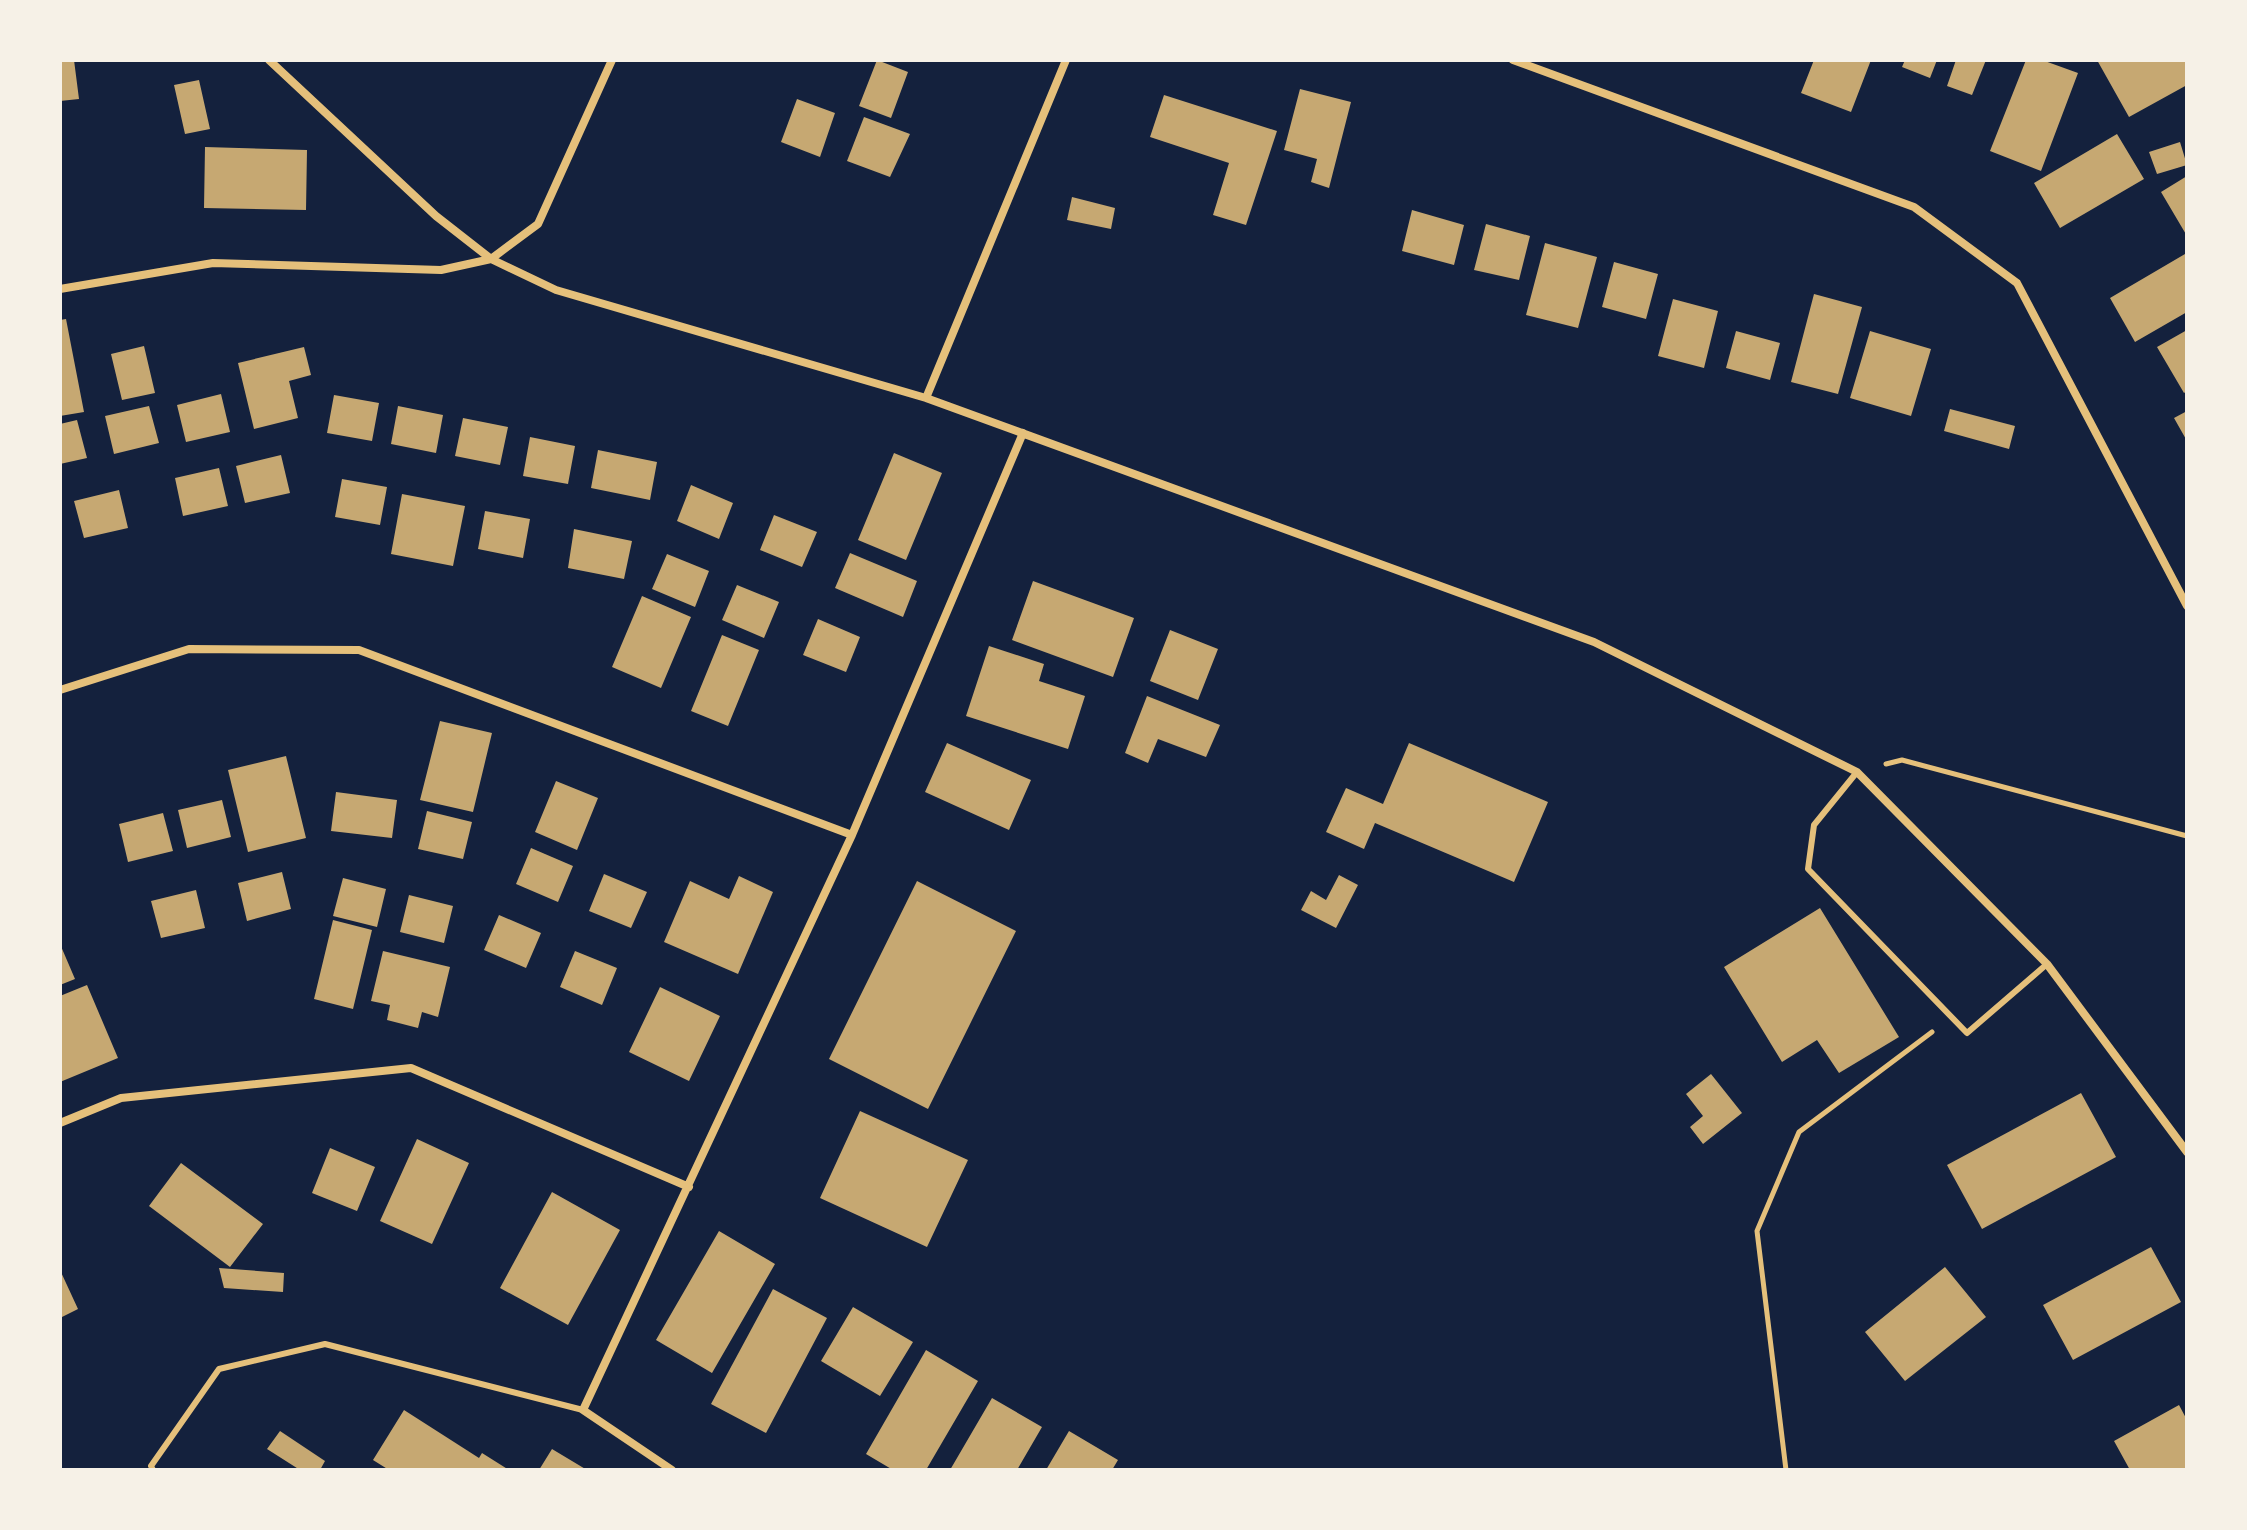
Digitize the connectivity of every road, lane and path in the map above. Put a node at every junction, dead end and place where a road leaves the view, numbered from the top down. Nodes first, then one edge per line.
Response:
1 (269, 60) edge
2 (612, 60) edge
3 (1066, 60) edge
4 (1513, 60) edge
5 (491, 259) junction
6 (60, 289) edge
7 (926, 398) junction
8 (1023, 433) junction
9 (2187, 606) edge
10 (60, 690) edge
11 (1857, 772) junction
12 (852, 835) junction
13 (2187, 836) edge
14 (2047, 964) junction
15 (1952, 1017) junction
16 (60, 1123) edge
17 (2187, 1152) edge
18 (689, 1187) junction
19 (583, 1410) junction
20 (153, 1470) edge
21 (672, 1470) edge
22 (1786, 1470) edge

1 - 5 street
2 - 5 street
3 - 7 street
4 - 9 street
5 - 6 street
5 - 7 street
7 - 8 street
8 - 11 street
8 - 12 street
10 - 12 street
11 - 13 path
11 - 14 street
11 - 15 lane
12 - 18 street
14 - 15 lane
14 - 17 street
15 - 22 path
16 - 18 street
18 - 19 street
19 - 20 lane
19 - 21 street

